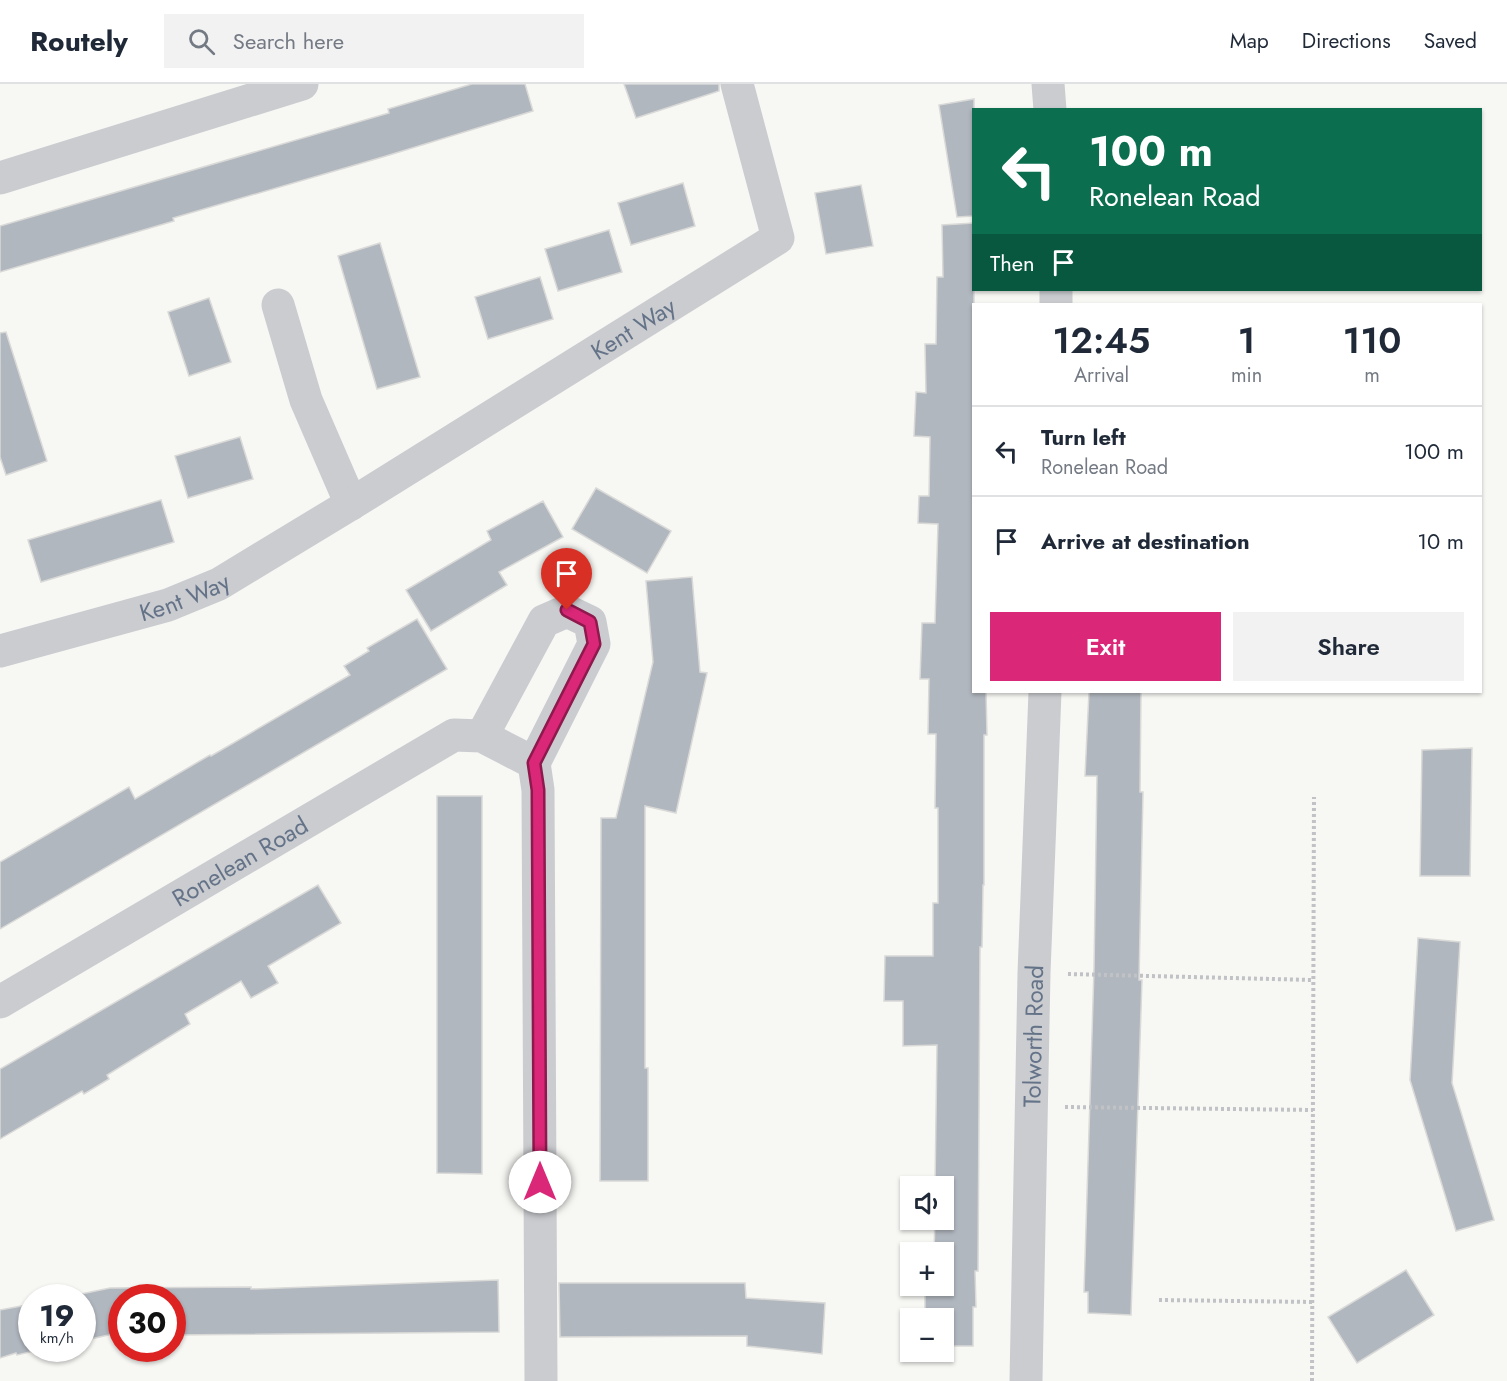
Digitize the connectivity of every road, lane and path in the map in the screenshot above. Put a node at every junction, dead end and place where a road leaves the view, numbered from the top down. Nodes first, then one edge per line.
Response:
1 (303, 84) edge
2 (737, 84) edge
3 (1048, 84) edge
4 (1050, 108) edge
5 (0, 178) edge
6 (278, 305) dead end
7 (351, 504) junction
8 (0, 651) edge
9 (1045, 693) edge
10 (482, 736) junction
11 (534, 763) junction
12 (1314, 797) dead end
13 (1034, 973) junction
14 (1313, 980) junction
15 (0, 1002) edge
16 (1033, 1106) junction
17 (1313, 1110) junction
18 (1159, 1300) dead end
19 (1313, 1302) junction
20 (541, 1381) edge
21 (1026, 1381) edge
22 (1312, 1381) edge

1 - 5 street
2 - 7 street, Kent Way
3 - 4 street
6 - 7 street
7 - 8 street, Kent Way
9 - 13 street, Tolworth Road
10 - 11 street, Ronelean Road
10 - 11 street
10 - 15 street, Ronelean Road
11 - 20 street
12 - 14 path
13 - 14 path
13 - 16 street, Tolworth Road
14 - 17 path
16 - 17 path
16 - 21 street, Tolworth Road
17 - 19 path
18 - 19 path
19 - 22 path

